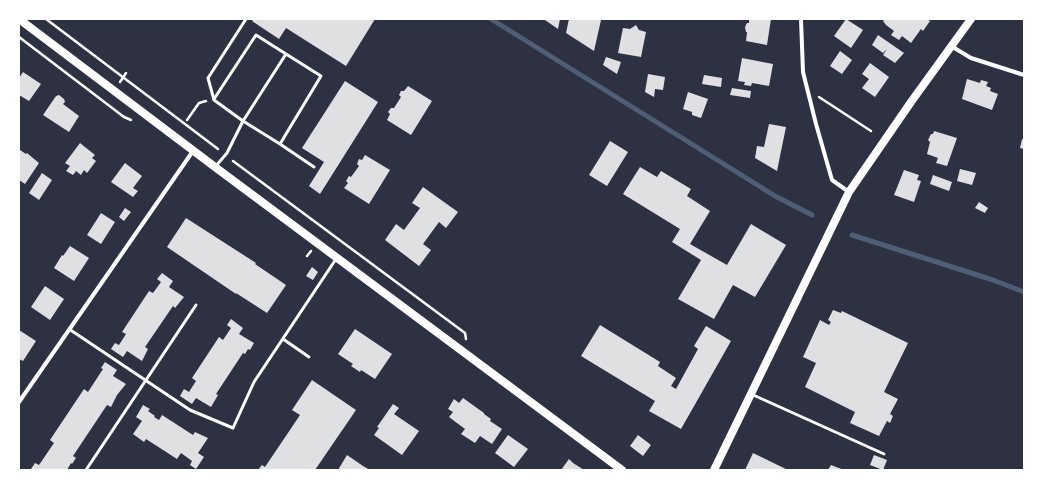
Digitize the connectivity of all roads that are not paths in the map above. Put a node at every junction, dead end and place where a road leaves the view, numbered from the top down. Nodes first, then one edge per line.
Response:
1 (19, 19) edge
2 (246, 19) edge
3 (801, 19) edge
4 (970, 19) edge
5 (951, 46) junction
6 (286, 54) junction
7 (1024, 75) edge
8 (214, 100) junction
9 (243, 121) junction
10 (280, 144) junction
11 (193, 150) junction
12 (215, 167) junction
13 (314, 167) dead end
14 (849, 192) junction
15 (337, 258) junction
16 (196, 305) dead end
17 (69, 329) junction
18 (283, 339) junction
19 (309, 357) dead end
20 (146, 380) junction
21 (751, 394) junction
22 (19, 402) edge
23 (884, 454) dead end
24 (86, 470) edge
25 (622, 470) edge
26 (714, 470) edge

1 - 11 main road
2 - 8 lane
3 - 14 street
4 - 5 main road
5 - 7 street
5 - 14 main road
6 - 8 lane
6 - 9 lane
6 - 10 lane
8 - 9 lane
9 - 10 lane
9 - 12 lane
10 - 13 lane
11 - 12 main road
11 - 17 street
12 - 15 main road
14 - 21 main road
15 - 18 lane
15 - 25 main road
16 - 20 lane
17 - 20 lane
17 - 22 street
18 - 19 lane
18 - 20 lane
20 - 24 lane
21 - 23 lane
21 - 26 main road

